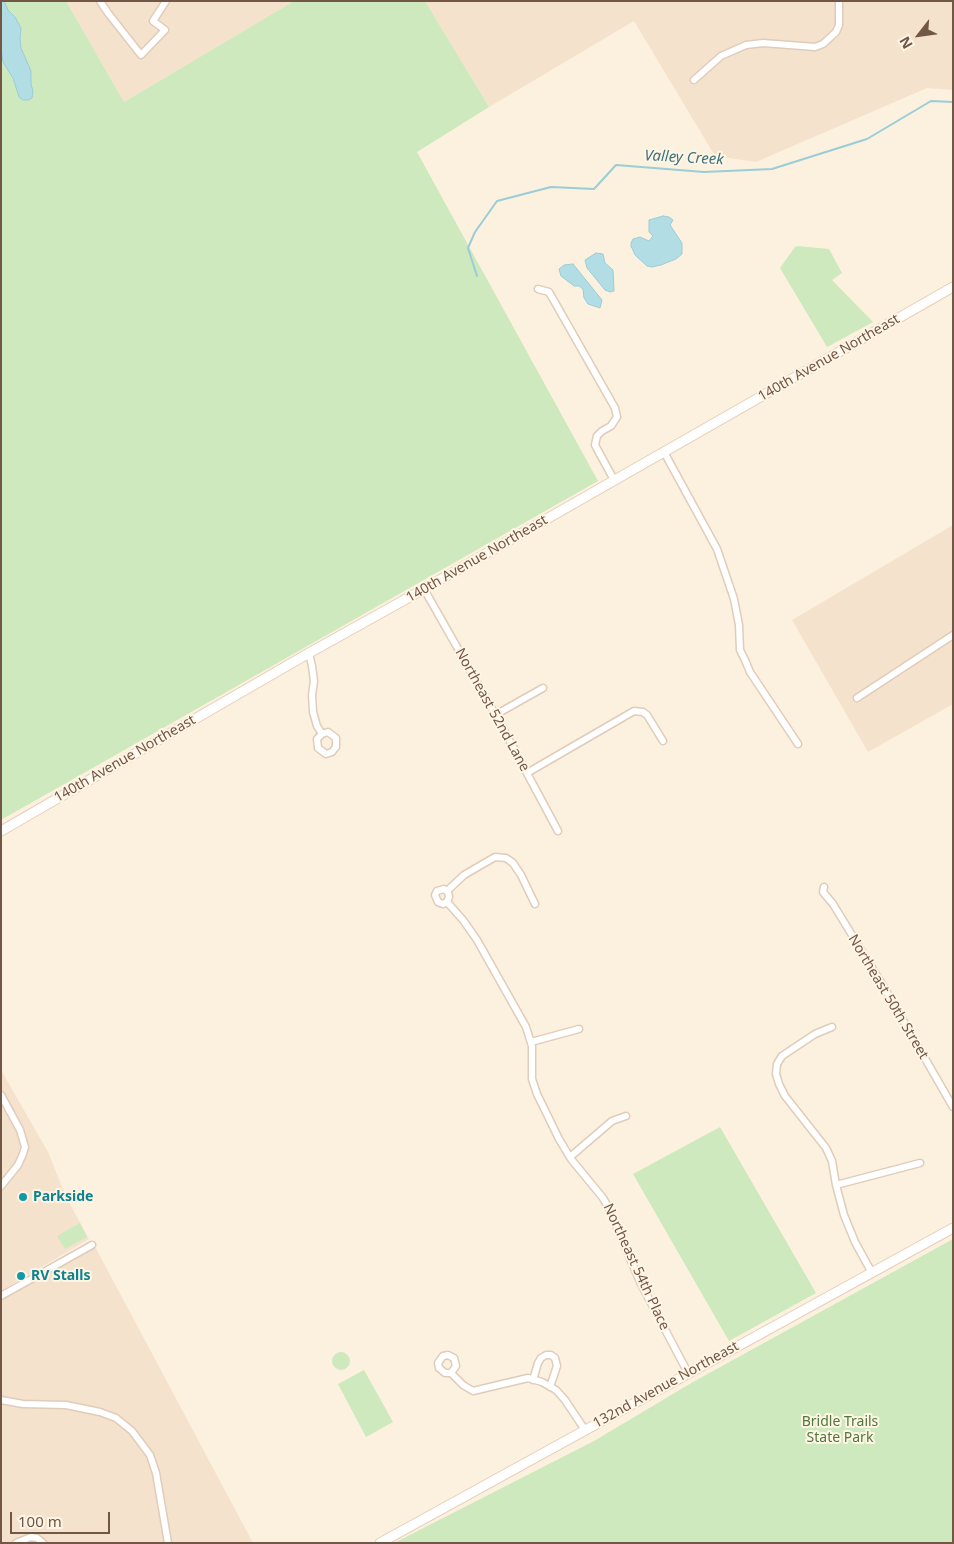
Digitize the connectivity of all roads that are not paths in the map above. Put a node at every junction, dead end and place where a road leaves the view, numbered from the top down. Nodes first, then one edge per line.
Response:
1 (100, 1) edge
2 (166, 1) edge
3 (838, 1) edge
4 (694, 80) dead end
5 (538, 289) dead end
6 (952, 289) edge
7 (664, 452) junction
8 (614, 480) junction
9 (424, 589) junction
10 (953, 635) edge
11 (309, 653) junction
12 (544, 688) dead end
13 (857, 698) dead end
14 (496, 716) junction
15 (322, 734) dead end
16 (663, 741) dead end
17 (798, 744) dead end
18 (527, 773) junction
19 (1, 830) edge
20 (558, 831) dead end
21 (824, 887) dead end
22 (447, 891) junction
23 (447, 902) junction
24 (534, 904) dead end
25 (832, 1026) dead end
26 (579, 1029) dead end
27 (531, 1042) junction
28 (1, 1095) edge
29 (953, 1107) edge
30 (626, 1116) dead end
31 (570, 1157) junction
32 (920, 1162) dead end
33 (836, 1185) junction
34 (1, 1186) edge
35 (953, 1228) edge
36 (92, 1245) dead end
37 (872, 1272) junction
38 (1, 1296) edge
39 (451, 1373) dead end
40 (688, 1373) junction
41 (533, 1380) junction
42 (550, 1387) junction
43 (1, 1400) edge
44 (585, 1430) junction
45 (16, 1543) edge
46 (43, 1543) edge
47 (168, 1543) edge
48 (380, 1543) edge

1 - 2 street
3 - 4 street
5 - 8 street
6 - 7 street, 140th Avenue Northeast
7 - 8 street, 140th Avenue Northeast
7 - 17 street
8 - 9 street, 140th Avenue Northeast
9 - 11 street, 140th Avenue Northeast
9 - 14 street, Northeast 52nd Lane
10 - 13 street
11 - 15 street
11 - 19 street, 140th Avenue Northeast
12 - 14 street
14 - 18 street, Northeast 52nd Lane
16 - 18 street
18 - 20 street, Northeast 52nd Lane
21 - 29 street, Northeast 50th Street
22 - 23 street
22 - 23 street, Northeast 54th Place
22 - 24 street
23 - 27 street, Northeast 54th Place
25 - 33 street
26 - 27 street
27 - 31 street, Northeast 54th Place
28 - 34 street
30 - 31 street
31 - 40 street, Northeast 54th Place
32 - 33 street
33 - 37 street
35 - 37 street, 132nd Avenue Northeast
36 - 38 street
37 - 40 street, 132nd Avenue Northeast
39 - 41 street
40 - 44 street, 132nd Avenue Northeast
41 - 42 street
41 - 42 street
42 - 44 street
43 - 47 street
44 - 48 street, 132nd Avenue Northeast
45 - 46 street

